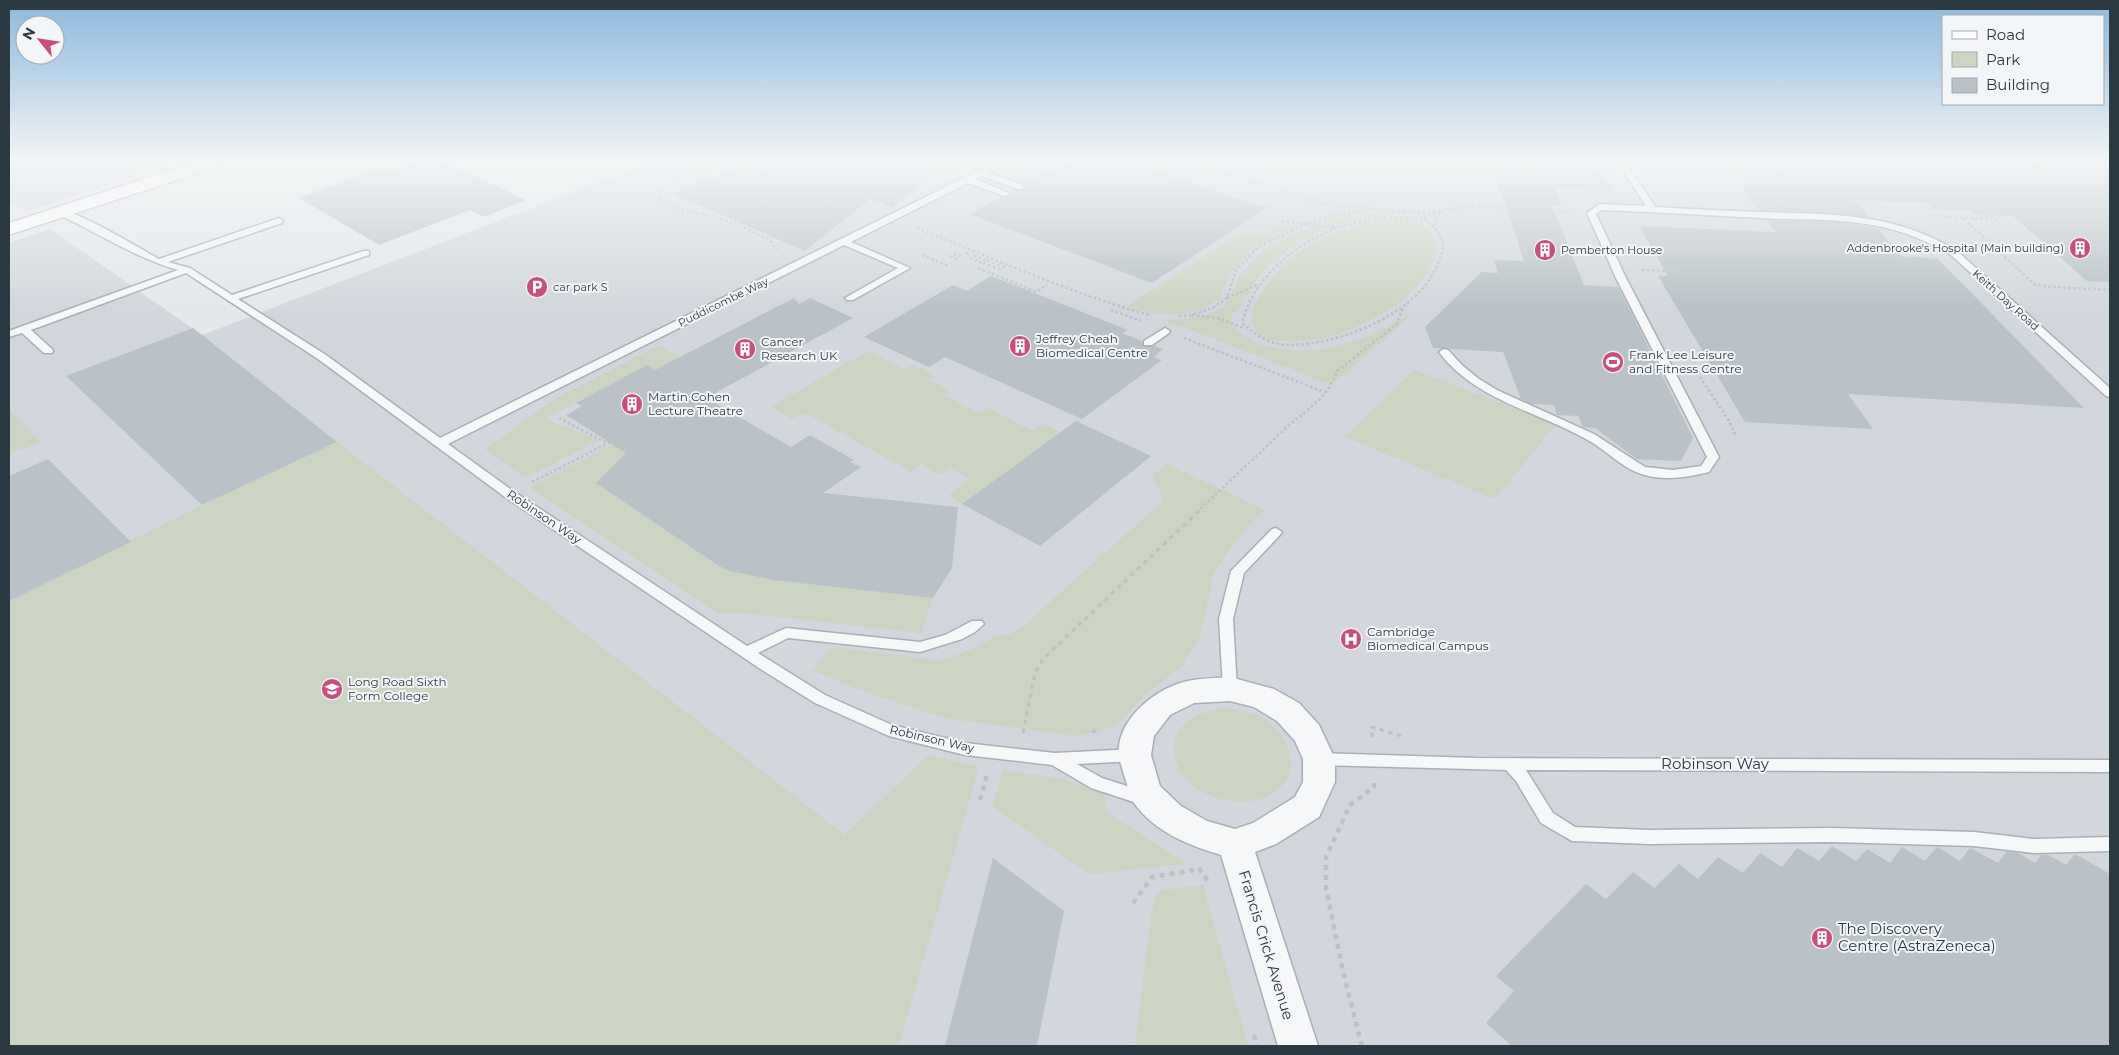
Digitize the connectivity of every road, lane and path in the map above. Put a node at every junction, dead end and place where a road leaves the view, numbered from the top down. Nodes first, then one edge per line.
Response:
1 (65, 210) edge
2 (686, 210) edge
3 (841, 210) edge
4 (907, 210) edge
5 (1365, 210) edge
6 (1391, 210) edge
7 (1449, 210) edge
8 (1534, 210) edge
9 (1595, 210) edge
10 (1673, 210) edge
11 (1443, 211) junction
12 (60, 212) junction
13 (1591, 213) junction
14 (1992, 216) joint
15 (891, 218) junction
16 (1424, 218) junction
17 (1964, 219) dead end
18 (280, 221) dead end
19 (1282, 221) dead end
20 (877, 225) junction
21 (1303, 225) junction
22 (1337, 228) junction
23 (9, 229) edge
24 (1436, 229) junction
25 (844, 242) junction
26 (967, 252) dead end
27 (366, 253) dead end
28 (954, 254) dead end
29 (977, 254) dead end
30 (950, 256) dead end
31 (982, 256) dead end
32 (988, 259) dead end
33 (975, 261) dead end
34 (158, 262) junction
35 (995, 262) dead end
36 (981, 263) dead end
37 (1000, 264) dead end
38 (988, 266) dead end
39 (1005, 266) dead end
40 (792, 268) junction
41 (978, 268) dead end
42 (993, 268) dead end
43 (187, 270) junction
44 (998, 270) dead end
45 (1642, 270) dead end
46 (1047, 285) dead end
47 (1258, 285) junction
48 (2110, 290) edge
49 (231, 298) junction
50 (850, 298) dead end
51 (1227, 298) junction
52 (1403, 307) junction
53 (1111, 310) dead end
54 (1192, 315) junction
55 (1152, 316) dead end
56 (1174, 317) dead end
57 (1246, 328) junction
58 (24, 329) junction
59 (1165, 330) junction
60 (9, 334) edge
61 (2015, 336) dead end
62 (1148, 343) dead end
63 (48, 351) dead end
64 (1444, 352) dead end
65 (1327, 393) junction
66 (2110, 394) edge
67 (559, 418) dead end
68 (634, 430) dead end
69 (440, 443) junction
70 (608, 443) junction
71 (509, 494) junction
72 (1276, 532) dead end
73 (977, 624) dead end
74 (747, 652) junction
75 (1230, 689) junction
76 (1101, 730) dead end
77 (1084, 733) dead end
78 (1032, 735) dead end
79 (1135, 755) junction
80 (1055, 759) junction
81 (1319, 760) junction
82 (1509, 764) junction
83 (2110, 766) edge
84 (1156, 803) junction
85 (1235, 844) junction
86 (2110, 844) edge
87 (1194, 864) dead end
88 (1201, 869) junction
89 (1213, 889) dead end
90 (1133, 903) dead end
91 (1252, 1027) dead end
92 (1257, 1046) edge
93 (1298, 1046) edge

1 - 12 main road
2 - 40 path
3 - 20 path
4 - 15 lane, Puddicombe Way
5 - 21 path
6 - 11 path
7 - 11 path
8 - 13 path
9 - 13 lane, Keith Day Road
10 - 66 lane, Keith Day Road
11 - 16 path
11 - 24 path
12 - 23 main road
12 - 34 lane, Robinson Way
13 - 64 lane
14 - 14 path
15 - 20 lane, Puddicombe Way
15 - 55 path
16 - 22 path
16 - 24 path
17 - 48 path
18 - 34 lane
19 - 21 path
20 - 25 lane, Puddicombe Way
21 - 22 path
21 - 51 path
22 - 47 path
24 - 52 path
25 - 40 lane, Puddicombe Way
25 - 50 lane
26 - 29 path
27 - 49 lane
28 - 30 path
31 - 33 path
32 - 36 path
34 - 43 lane, Robinson Way
35 - 38 path
37 - 42 path
39 - 44 path
40 - 69 lane, Puddicombe Way
41 - 46 path
43 - 49 lane, Robinson Way
43 - 58 lane
45 - 61 path
47 - 51 path
47 - 57 path
49 - 69 lane, Robinson Way
51 - 54 path
52 - 57 path
52 - 65 path
53 - 59 path
54 - 56 path
54 - 57 path
58 - 60 lane
58 - 63 lane
59 - 62 lane
59 - 65 path
65 - 78 path
67 - 70 path
68 - 70 path
69 - 71 lane, Robinson Way
70 - 71 path
71 - 74 lane, Robinson Way
72 - 75 lane
73 - 74 lane
74 - 80 lane, Robinson Way
75 - 79 street
75 - 81 street
76 - 77 path
79 - 80 lane, Robinson Way
79 - 84 street
80 - 84 lane, Robinson Way
81 - 82 lane, Robinson Way
81 - 85 street
82 - 83 lane, Robinson Way
82 - 86 lane
84 - 85 street
85 - 93 street, Francis Crick Avenue
87 - 88 path
88 - 89 path
88 - 90 path
91 - 92 path

